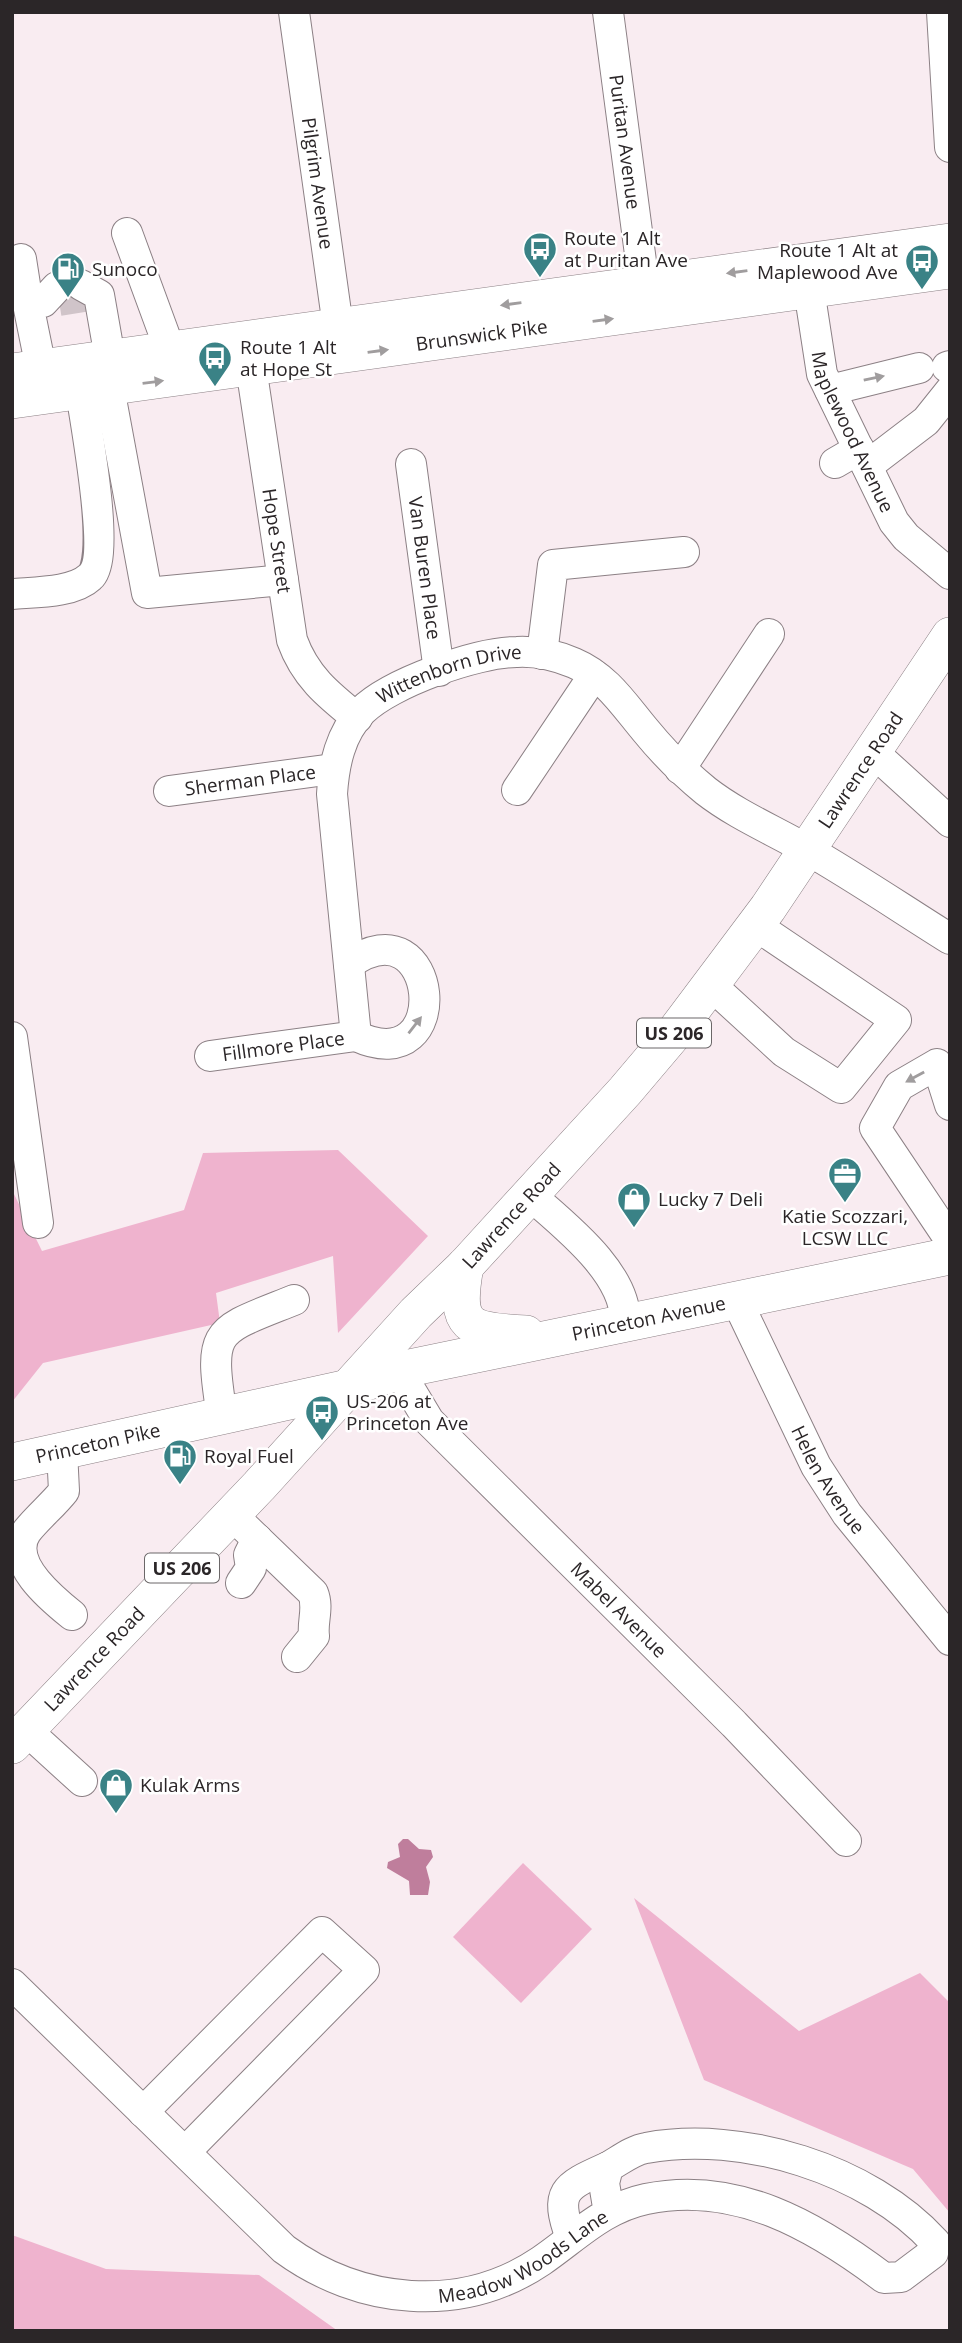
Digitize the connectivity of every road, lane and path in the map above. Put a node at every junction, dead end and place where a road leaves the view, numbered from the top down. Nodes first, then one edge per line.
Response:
1 (294, 12) edge
2 (608, 12) edge
3 (945, 23) edge
4 (950, 147) edge
5 (127, 233) dead end
6 (950, 242) edge
7 (21, 259) dead end
8 (950, 270) edge
9 (807, 277) junction
10 (147, 286) junction
11 (647, 299) junction
12 (67, 300) junction
13 (340, 342) junction
14 (170, 350) junction
15 (249, 354) junction
16 (27, 370) edge
17 (941, 373) edge
18 (100, 379) junction
19 (830, 390) junction
20 (12, 400) edge
21 (853, 459) junction
22 (411, 464) dead end
23 (684, 552) dead end
24 (950, 574) edge
25 (283, 580) junction
26 (12, 594) edge
27 (769, 634) dead end
28 (950, 636) edge
29 (542, 654) junction
30 (439, 671) junction
31 (594, 675) junction
32 (357, 718) junction
33 (873, 752) junction
34 (334, 769) junction
35 (680, 769) junction
36 (517, 790) dead end
37 (169, 791) dead end
38 (950, 822) edge
39 (807, 850) junction
40 (755, 925) junction
41 (950, 939) edge
42 (349, 964) junction
43 (711, 985) junction
44 (356, 1036) junction
45 (12, 1037) edge
46 (210, 1056) dead end
47 (950, 1105) edge
48 (530, 1195) junction
49 (38, 1223) dead end
50 (950, 1240) edge
51 (950, 1256) edge
52 (465, 1266) junction
53 (736, 1299) junction
54 (293, 1300) dead end
55 (625, 1323) junction
56 (562, 1336) junction
57 (399, 1371) junction
58 (348, 1388) junction
59 (222, 1416) junction
60 (62, 1451) junction
61 (12, 1462) edge
62 (245, 1527) junction
63 (241, 1583) dead end
64 (72, 1615) dead end
65 (950, 1640) edge
66 (297, 1657) dead end
67 (19, 1737) edge
68 (82, 1781) dead end
69 (846, 1841) dead end
70 (12, 1984) edge
71 (143, 2112) junction
72 (185, 2152) junction
73 (608, 2167) junction
74 (610, 2213) junction
75 (571, 2238) junction

1 - 13 street, Pilgrim Avenue
2 - 11 street, Puritan Avenue
3 - 4 street
5 - 10 street
6 - 9 main road, Brunswick Pike
7 - 12 street
8 - 9 main road, Brunswick Pike
9 - 11 main road, Brunswick Pike
9 - 19 street, Maplewood Avenue
10 - 12 street
10 - 14 street
11 - 13 main road, Brunswick Pike
12 - 16 street
12 - 18 street
13 - 15 main road, Brunswick Pike
14 - 15 main road, Brunswick Pike
14 - 18 main road, Brunswick Pike
18 -> 15 main road, Brunswick Pike
15 - 25 street, Hope Street
16 - 18 main road, Brunswick Pike
19 -> 17 street
17 - 21 street
18 - 20 main road, Brunswick Pike
18 - 25 street
18 - 26 street
19 - 21 street, Maplewood Avenue
21 - 24 street, Maplewood Avenue
22 - 30 street, Van Buren Place
23 - 29 street
25 - 32 street, Hope Street
27 - 35 street
28 - 33 main road, Lawrence Road / US 206
29 - 30 street, Wittenborn Drive
29 - 31 street, Wittenborn Drive
30 - 32 street, Wittenborn Drive
31 - 35 street, Wittenborn Drive
31 - 36 street
32 - 34 street, Wittenborn Drive
33 - 38 street
33 - 39 main road, Lawrence Road / US 206
34 - 37 street, Sherman Place
34 - 42 street, Wittenborn Drive
35 - 39 street, Wittenborn Drive
39 - 40 main road, Lawrence Road / US 206
39 - 41 street, Wittenborn Drive
40 - 43 main road, Lawrence Road / US 206
40 - 43 street
42 - 44 street, Wittenborn Drive
44 -> 42 street
43 - 48 main road, Lawrence Road / US 206
44 - 46 street, Fillmore Place
45 - 49 street
47 -> 50 street
48 - 52 main road, Lawrence Road / US 206
48 - 55 street
51 - 53 main road, Princeton Avenue / US 206
52 - 56 main road
52 - 58 main road, Lawrence Road / US 206
53 - 55 main road, Princeton Avenue / US 206
53 - 65 street, Helen Avenue
54 - 59 street
55 - 56 main road, Princeton Avenue / US 206
56 - 57 main road, Princeton Avenue / US 206
57 - 58 main road, Princeton Avenue / US 206
57 - 69 street, Mabel Avenue
58 - 59 main road, Princeton Pike
58 - 62 main road, Lawrence Road / US 206
59 - 60 main road, Princeton Pike
60 - 61 main road, Princeton Pike
60 - 64 street
62 - 63 street
62 - 66 street
62 - 67 main road, Lawrence Road / US 206
67 - 68 street
70 - 71 street, Meadow Woods Lane
71 - 72 street, Meadow Woods Lane
71 - 72 street
72 - 75 street, Meadow Woods Lane
73 - 74 street
73 - 74 street, Meadow Woods Lane
73 - 75 street
74 - 75 street, Meadow Woods Lane

